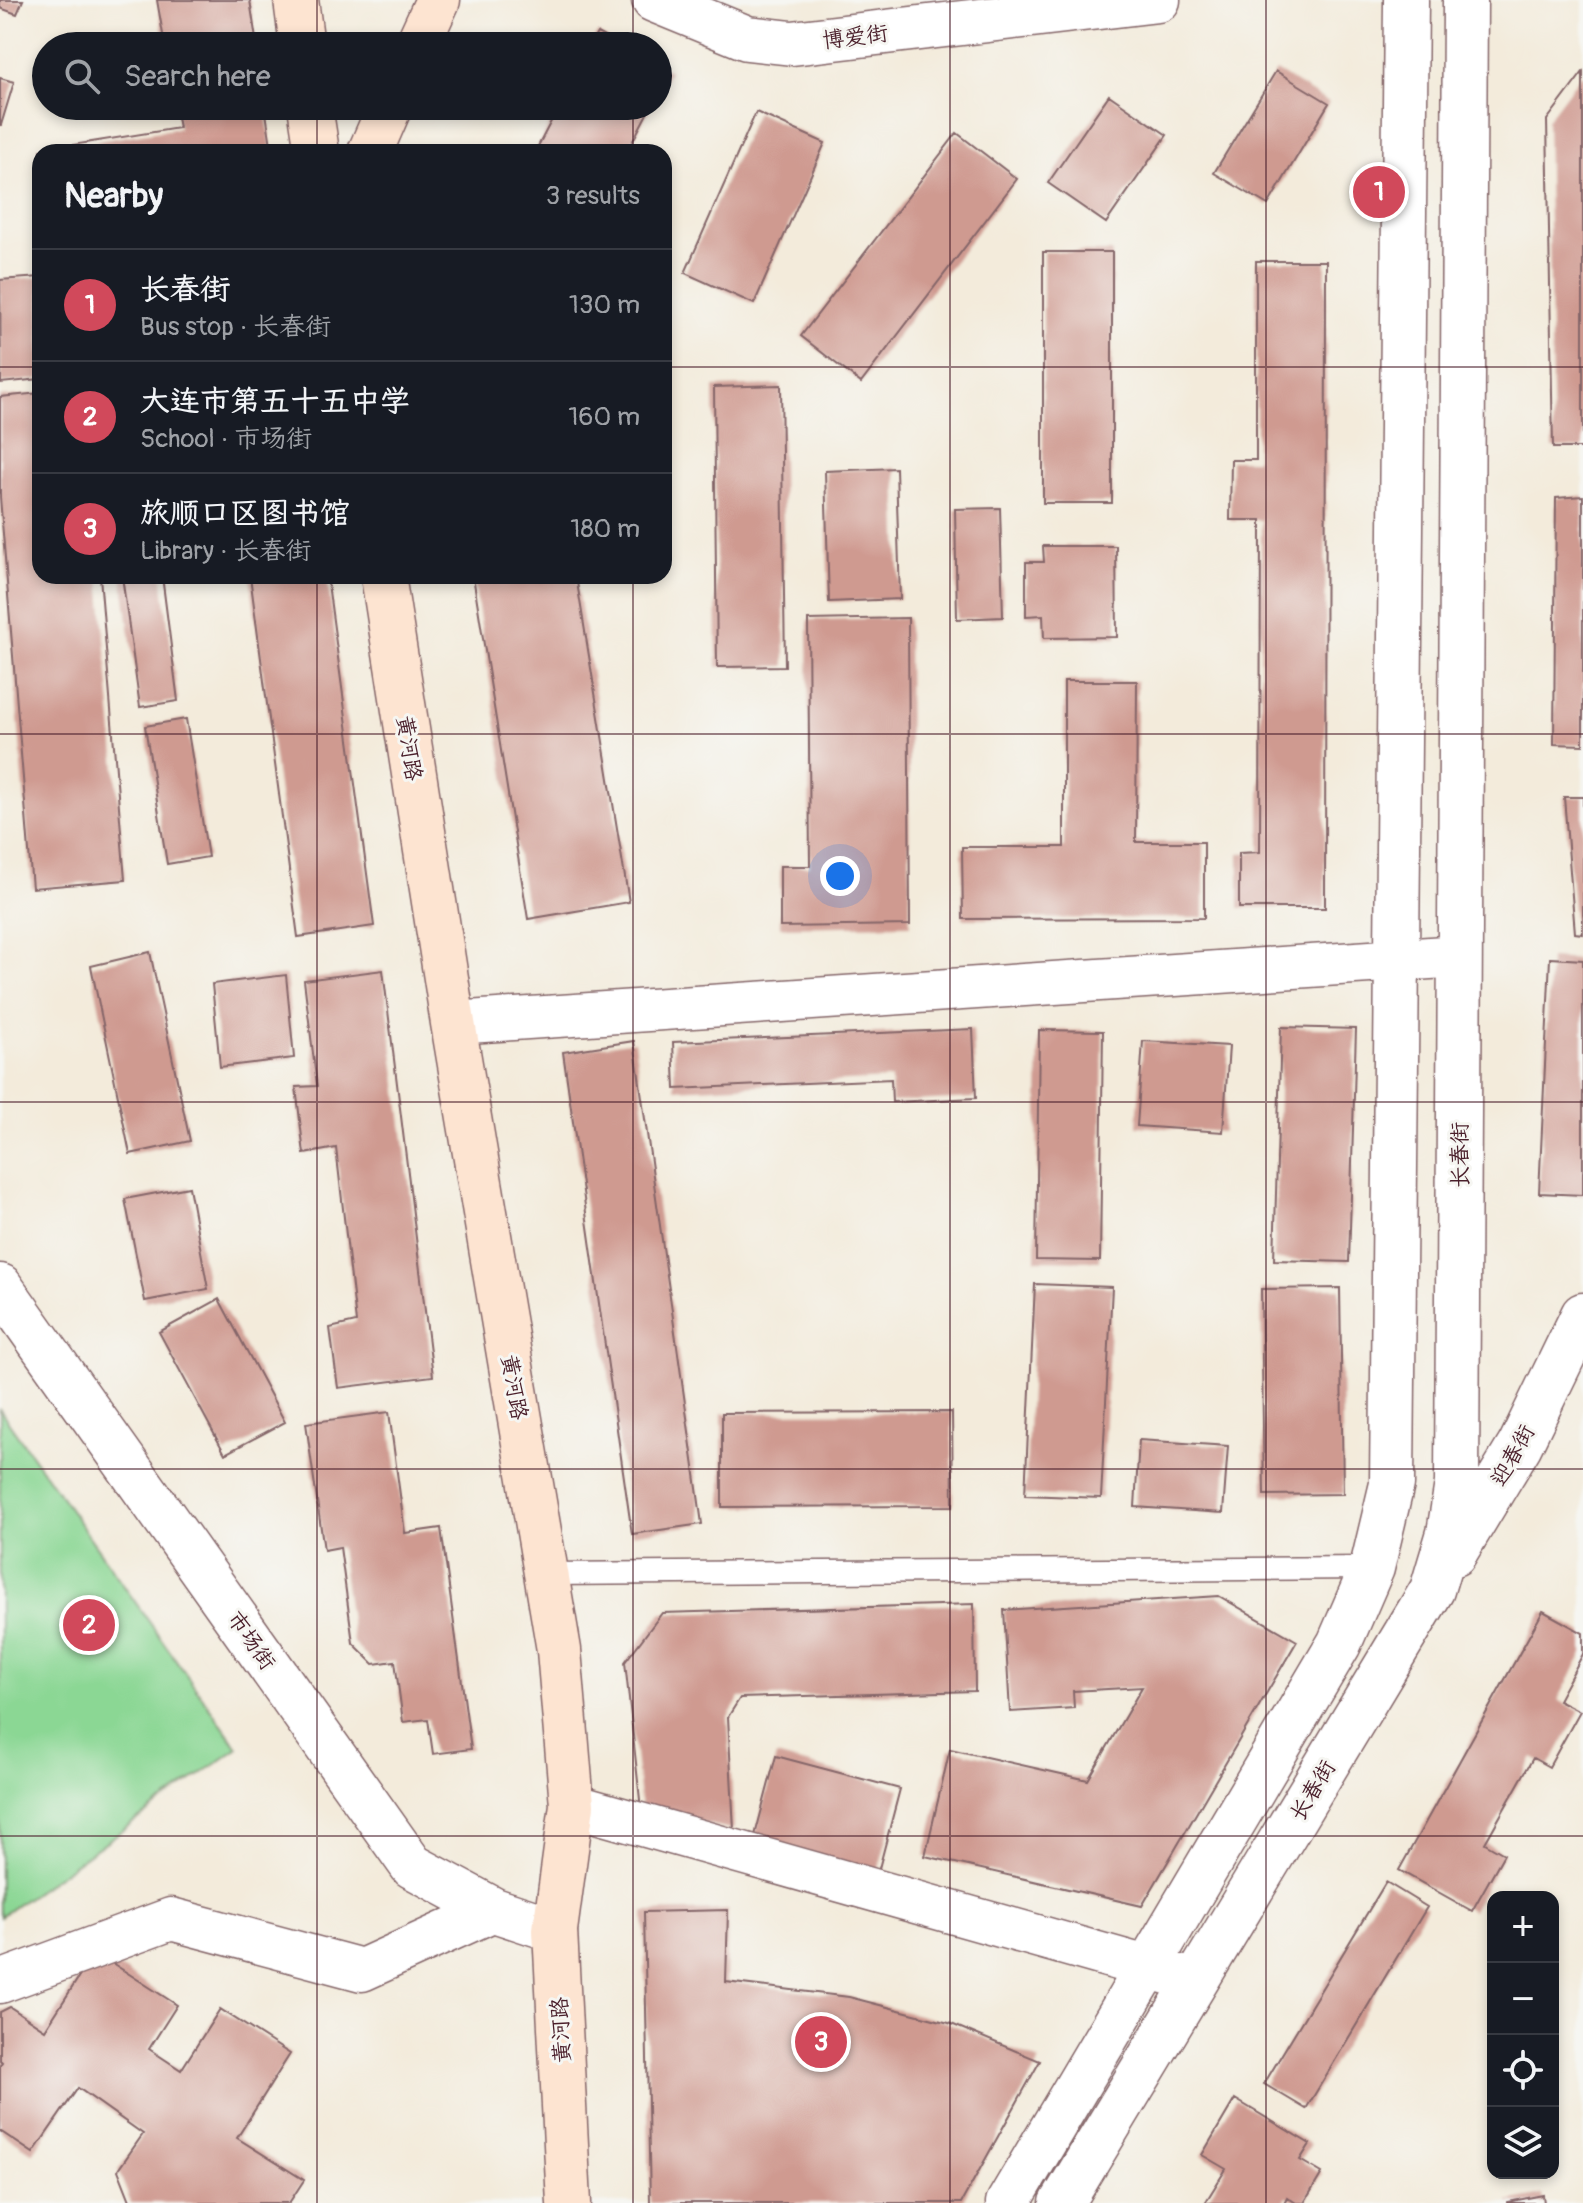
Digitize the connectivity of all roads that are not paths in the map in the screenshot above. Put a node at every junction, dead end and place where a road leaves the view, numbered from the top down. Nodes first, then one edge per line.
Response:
1 (296, 0) edge
2 (438, 0) edge
3 (654, 0) edge
4 (1158, 0) edge
5 (1406, 0) edge
6 (1465, 0) edge
7 (300, 32) edge
8 (423, 32) edge
9 (312, 120) edge
10 (384, 120) edge
11 (316, 144) edge
12 (373, 144) edge
13 (384, 584) edge
14 (1460, 956) junction
15 (1397, 961) junction
16 (453, 1023) junction
17 (0, 1286) edge
18 (1583, 1315) edge
19 (1372, 1568) junction
20 (546, 1574) junction
21 (1432, 1590) junction
22 (572, 1805) junction
23 (494, 1910) junction
24 (555, 1930) junction
25 (1147, 1967) junction
26 (1196, 1981) junction
27 (0, 1982) edge
28 (569, 2203) edge
29 (1008, 2203) edge
30 (1062, 2203) edge

1 - 7 main road
2 - 8 main road
3 - 4 street, 博爱街
5 - 15 street
6 - 14 street, 长春街
9 - 11 main road
10 - 12 main road
13 - 16 main road, 黄河路
14 - 15 street
14 - 21 street, 长春街
15 - 16 street
15 - 19 street
16 - 20 main road, 黄河路
17 - 23 street, 市场街
18 - 21 street, 迎春街
19 - 20 lane
19 - 25 street
20 - 22 main road, 黄河路
21 - 26 street, 长春街
22 - 24 main road, 黄河路
22 - 25 street
23 - 24 street, 市场街
23 - 27 street
24 - 28 main road, 黄河路
25 - 26 street
25 - 29 street
26 - 30 street, 长春街

